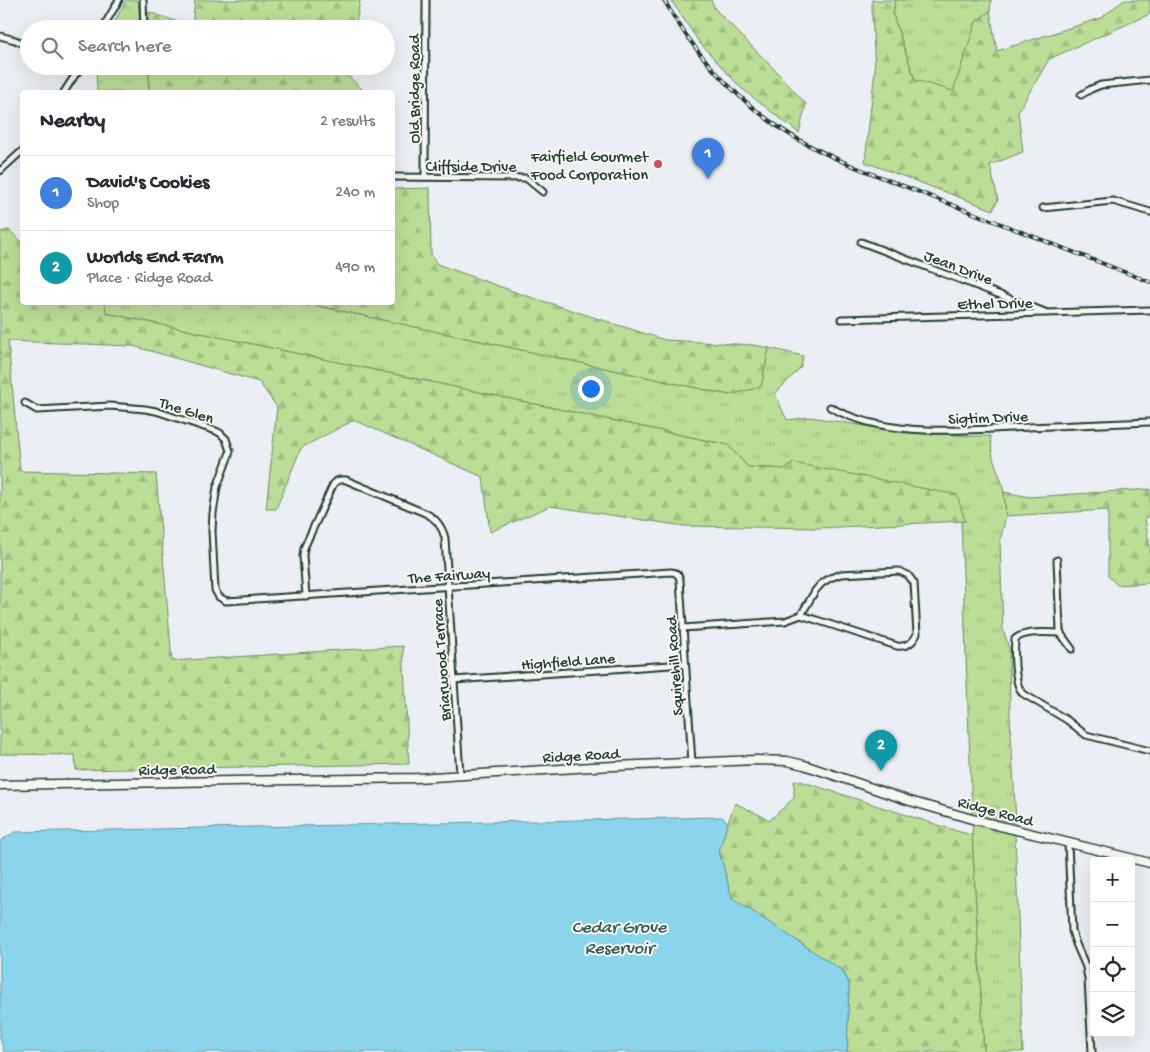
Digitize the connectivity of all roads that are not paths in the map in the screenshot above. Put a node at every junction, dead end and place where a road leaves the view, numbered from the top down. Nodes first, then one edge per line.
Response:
1 (119, 0) edge
2 (143, 0) edge
3 (426, 0) edge
4 (107, 20) edge
5 (144, 20) edge
6 (0, 36) edge
7 (20, 42) edge
8 (76, 75) edge
9 (1150, 80) edge
10 (65, 90) edge
11 (1081, 95) dead end
12 (20, 154) edge
13 (0, 171) edge
14 (395, 177) edge
15 (425, 177) junction
16 (544, 192) dead end
17 (1042, 208) dead end
18 (1150, 212) edge
19 (861, 242) dead end
20 (1150, 310) edge
21 (1048, 314) junction
22 (841, 319) dead end
23 (25, 403) dead end
24 (830, 407) dead end
25 (1150, 422) edge
26 (1057, 560) dead end
27 (671, 572) joint
28 (448, 586) junction
29 (306, 596) junction
30 (229, 601) joint
31 (801, 615) junction
32 (683, 628) junction
33 (1061, 632) junction
34 (1072, 649) dead end
35 (685, 664) junction
36 (453, 680) junction
37 (1150, 751) edge
38 (692, 764) junction
39 (460, 775) junction
40 (0, 785) edge
41 (1068, 843) junction
42 (1150, 863) edge
43 (1092, 1052) edge

1 - 4 street
2 - 5 street
3 - 15 street, Old Bridge Road
6 - 7 street
8 - 10 street
9 - 11 street
12 - 13 street
14 - 15 street, Cliffside Drive
15 - 16 street, Cliffside Drive
17 - 18 street
19 - 21 street, Jean Drive
20 - 21 street, Ethel Drive
21 - 22 street, Ethel Drive
23 - 30 street, The Glen
24 - 25 street, Sigtim Drive
26 - 33 street
27 - 28 street, The Fairway
27 - 32 street, Squirehill Road
28 - 29 street, The Fairway
28 - 29 street, Briarwood Terrace
28 - 36 street, Briarwood Terrace
29 - 30 street, The Fairway
31 - 31 street
31 - 32 street
32 - 35 street, Squirehill Road
33 - 34 street
33 - 37 street
35 - 36 street, Highfield Lane
35 - 38 street, Squirehill Road
36 - 39 street, Briarwood Terrace
38 - 39 main road, Ridge Road
38 - 41 main road, Ridge Road
39 - 40 main road, Ridge Road
41 - 42 main road, Ridge Road
41 - 43 street

